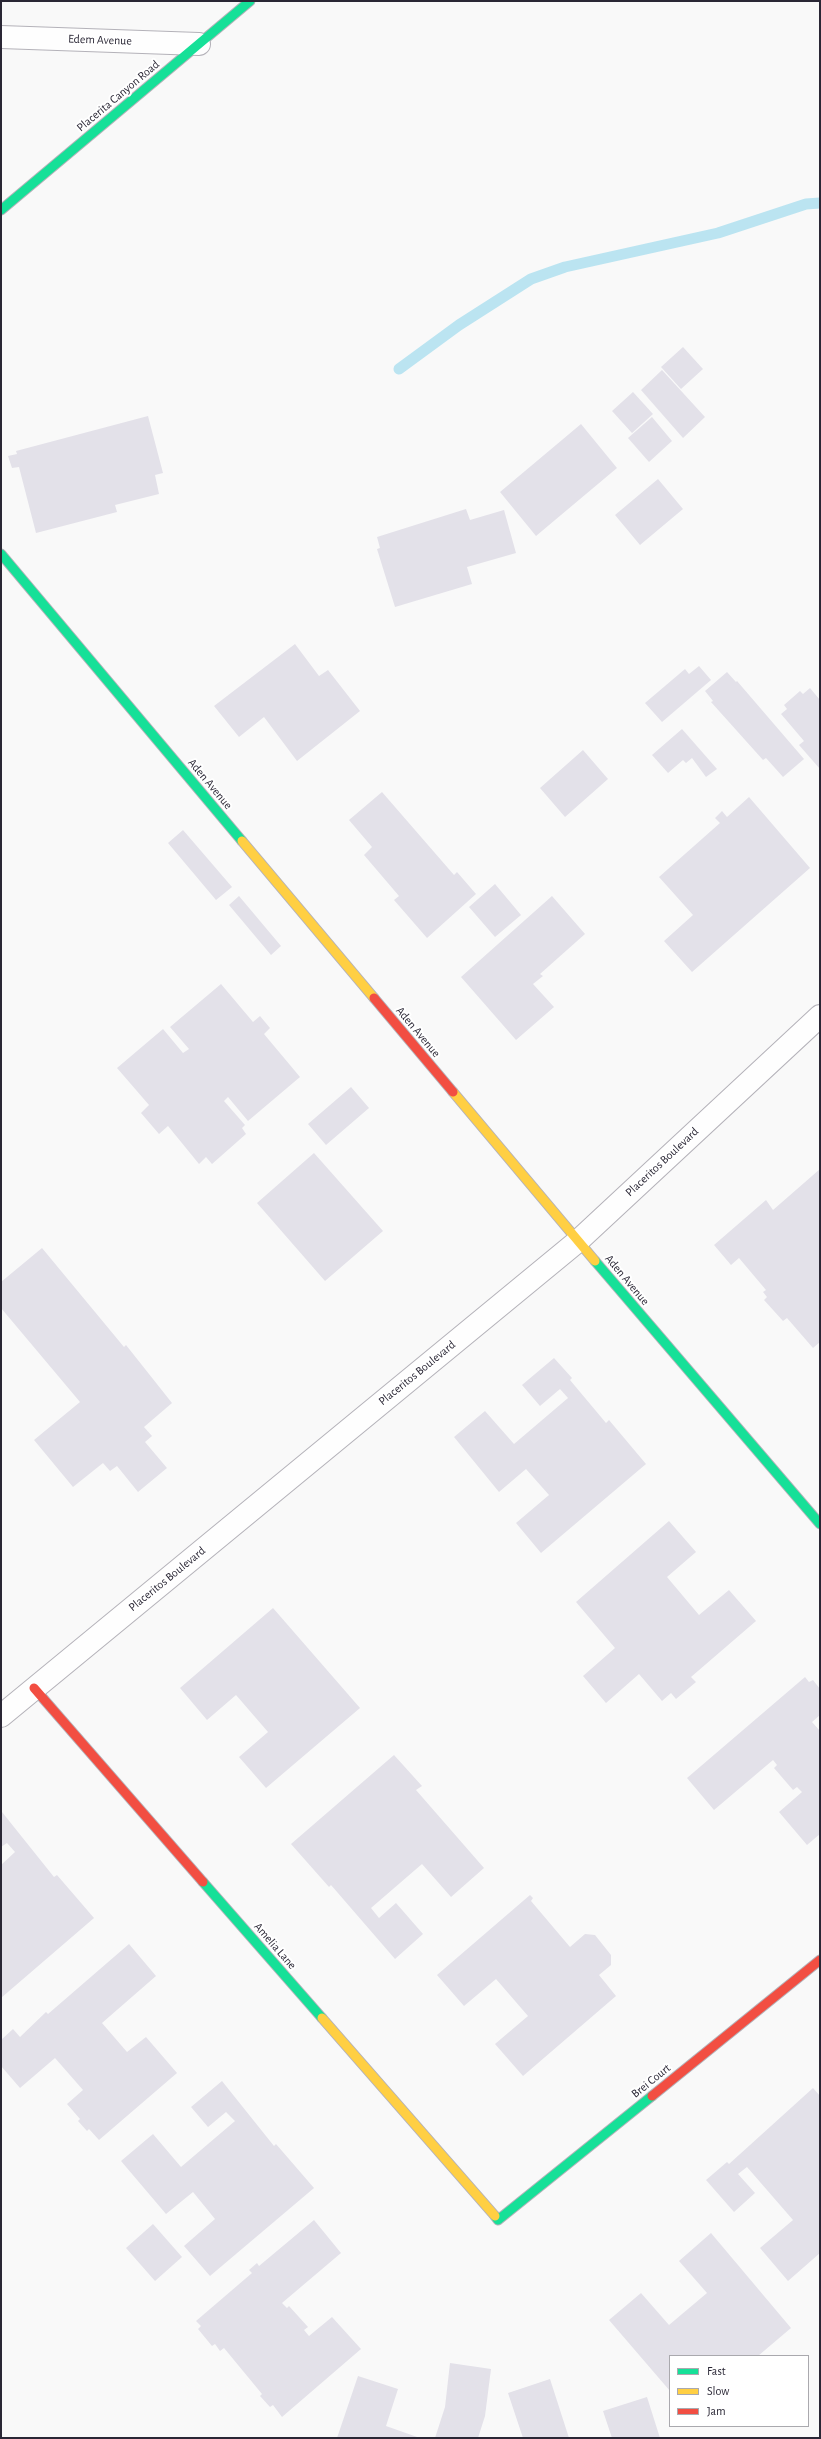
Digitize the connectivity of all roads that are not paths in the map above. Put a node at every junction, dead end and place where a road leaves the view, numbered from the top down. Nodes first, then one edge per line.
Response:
1 (250, 1) edge
2 (1, 37) edge
3 (200, 44) junction
4 (1, 210) edge
5 (1, 554) edge
6 (820, 1016) edge
7 (578, 1241) junction
8 (820, 1524) edge
9 (34, 1688) junction
10 (1, 1716) edge
11 (820, 1960) edge
12 (498, 2220) joint

1 - 3 street, Placerita Canyon Road
2 - 3 street, Edem Avenue
3 - 4 street, Placerita Canyon Road
5 - 7 street, Aden Avenue
6 - 7 street, Placeritos Boulevard
7 - 8 street, Aden Avenue
7 - 9 street, Placeritos Boulevard
9 - 10 street, Placeritos Boulevard
9 - 12 street, Amelia Lane
11 - 12 street, Brei Court

